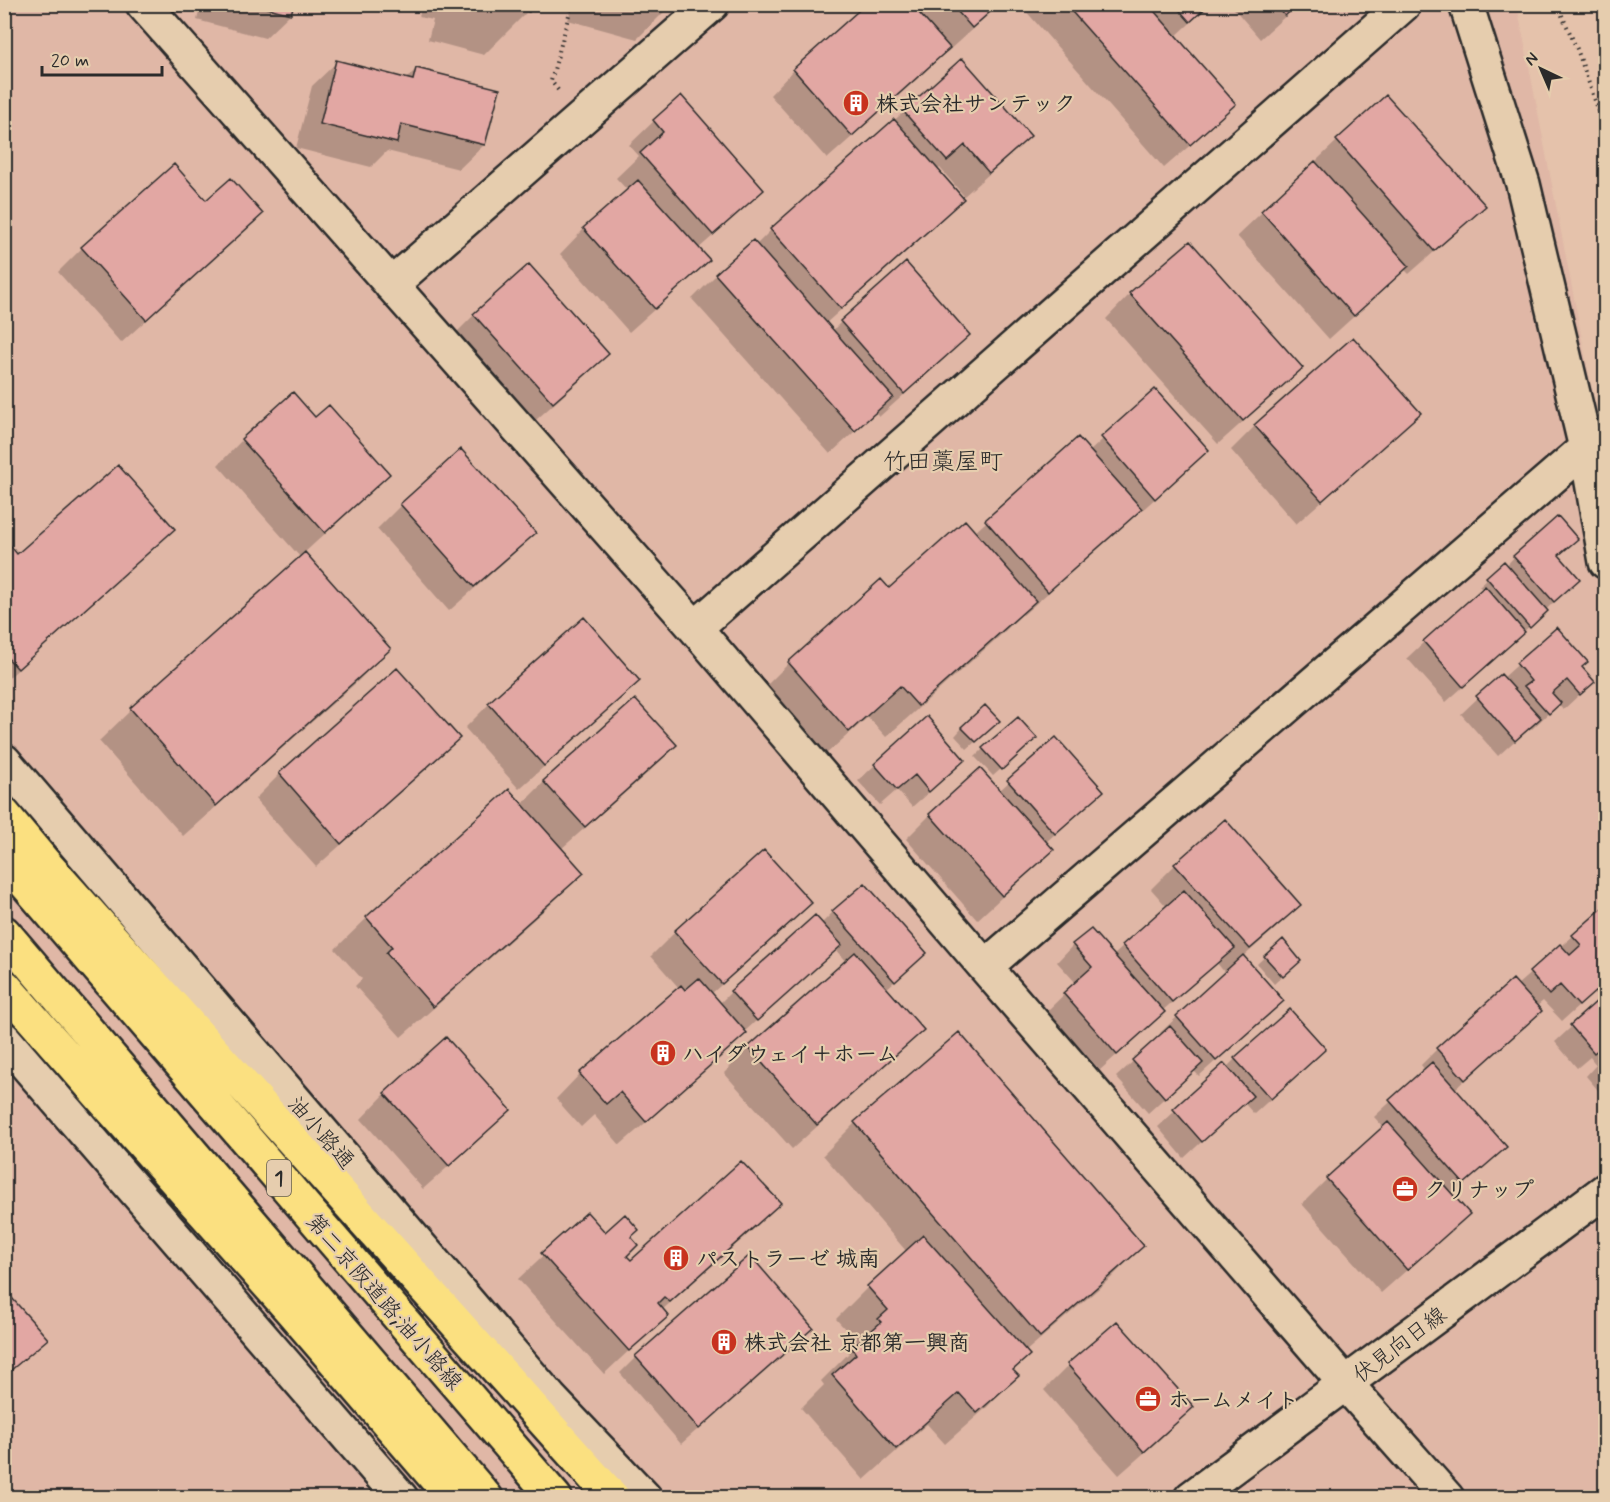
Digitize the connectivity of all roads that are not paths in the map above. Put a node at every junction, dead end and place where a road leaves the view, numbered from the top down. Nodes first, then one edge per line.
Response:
1 (143, 4) edge
2 (712, 4) edge
3 (1404, 4) edge
4 (1466, 4) edge
5 (391, 285) junction
6 (1586, 448) junction
7 (1605, 562) edge
8 (695, 628) junction
9 (4, 761) edge
10 (4, 815) edge
11 (4, 858) edge
12 (4, 933) edge
13 (985, 967) junction
14 (4, 986) edge
15 (4, 1039) edge
16 (1605, 1190) edge
17 (1346, 1384) junction
18 (401, 1497) edge
19 (453, 1497) edge
20 (486, 1497) edge
21 (555, 1497) edge
22 (614, 1497) edge
23 (645, 1497) edge
24 (1191, 1497) edge
25 (1447, 1497) edge

1 - 5 street
2 - 5 street
3 - 8 street
4 - 6 street
5 - 8 street
6 - 7 street
6 - 13 street
8 - 13 street
9 - 23 street, 油小路通
10 - 22 highway
11 - 21 highway, 第二京阪道路;油小路線 / 1
12 - 20 highway, 1
13 - 17 street
14 - 19 highway
15 - 18 street
16 - 17 street, 伏見向日線
17 - 24 street, 伏見向日線
17 - 25 street

